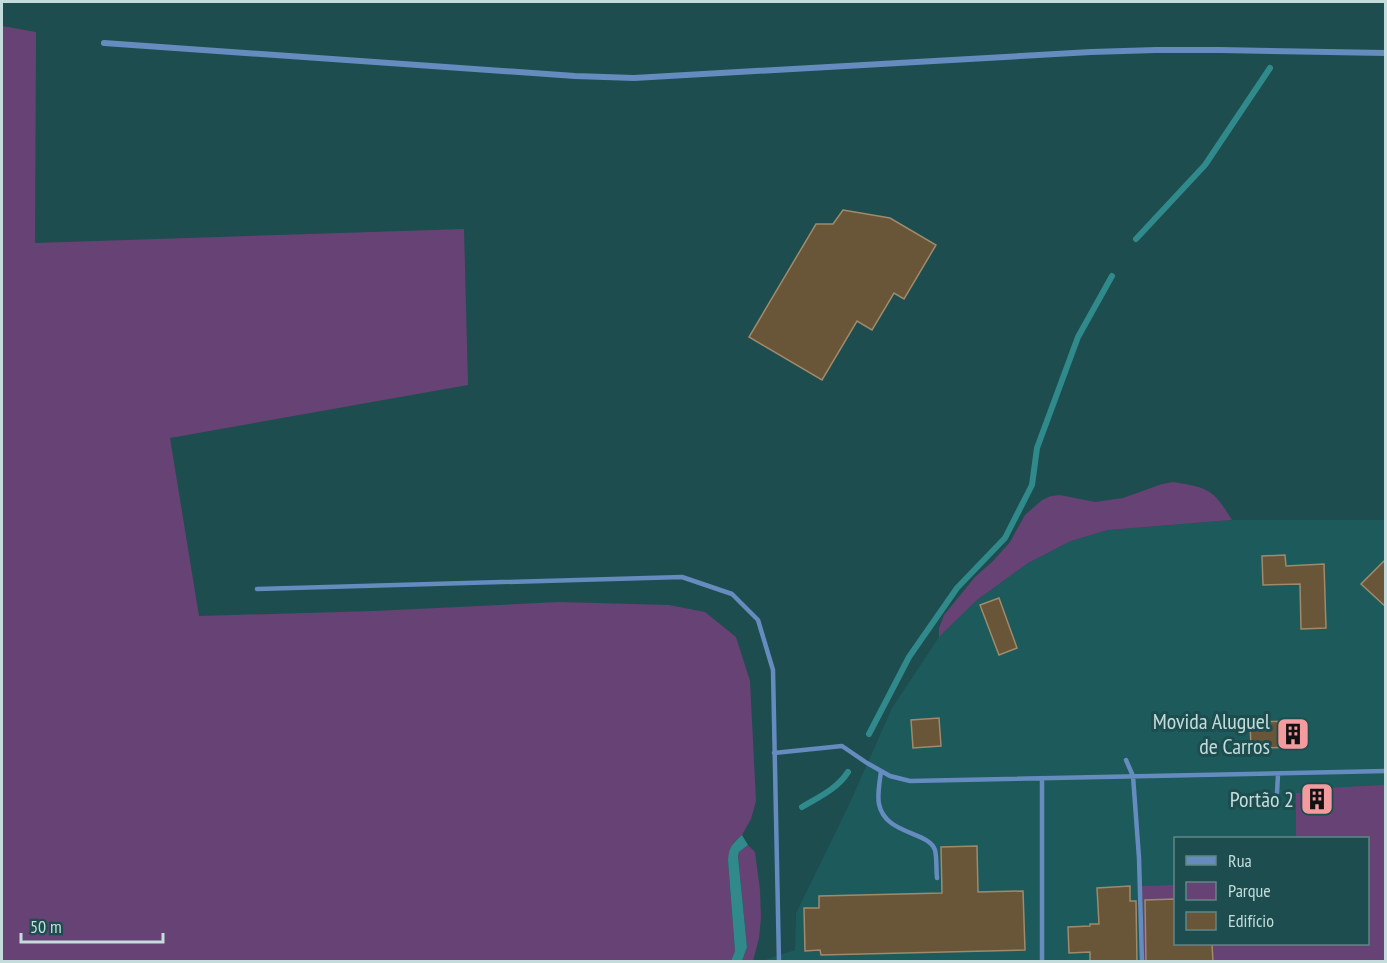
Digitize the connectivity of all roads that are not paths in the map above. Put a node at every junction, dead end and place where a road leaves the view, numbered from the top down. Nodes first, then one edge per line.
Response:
1 (105, 43) dead end
2 (1386, 53) edge
3 (257, 589) dead end
4 (774, 753) junction
5 (1126, 760) dead end
6 (881, 771) junction
7 (1386, 771) edge
8 (1278, 774) junction
9 (1133, 776) junction
10 (1042, 778) junction
11 (1277, 793) dead end
12 (937, 878) dead end
13 (778, 962) edge
14 (1042, 962) edge
15 (1142, 962) edge

1 - 2 street
3 - 4 lane
4 - 6 lane
4 - 13 lane
5 - 9 lane
6 - 10 lane
6 - 12 lane
7 - 8 lane
8 - 9 lane
8 - 11 lane
9 - 10 lane
9 - 15 lane
10 - 14 lane

